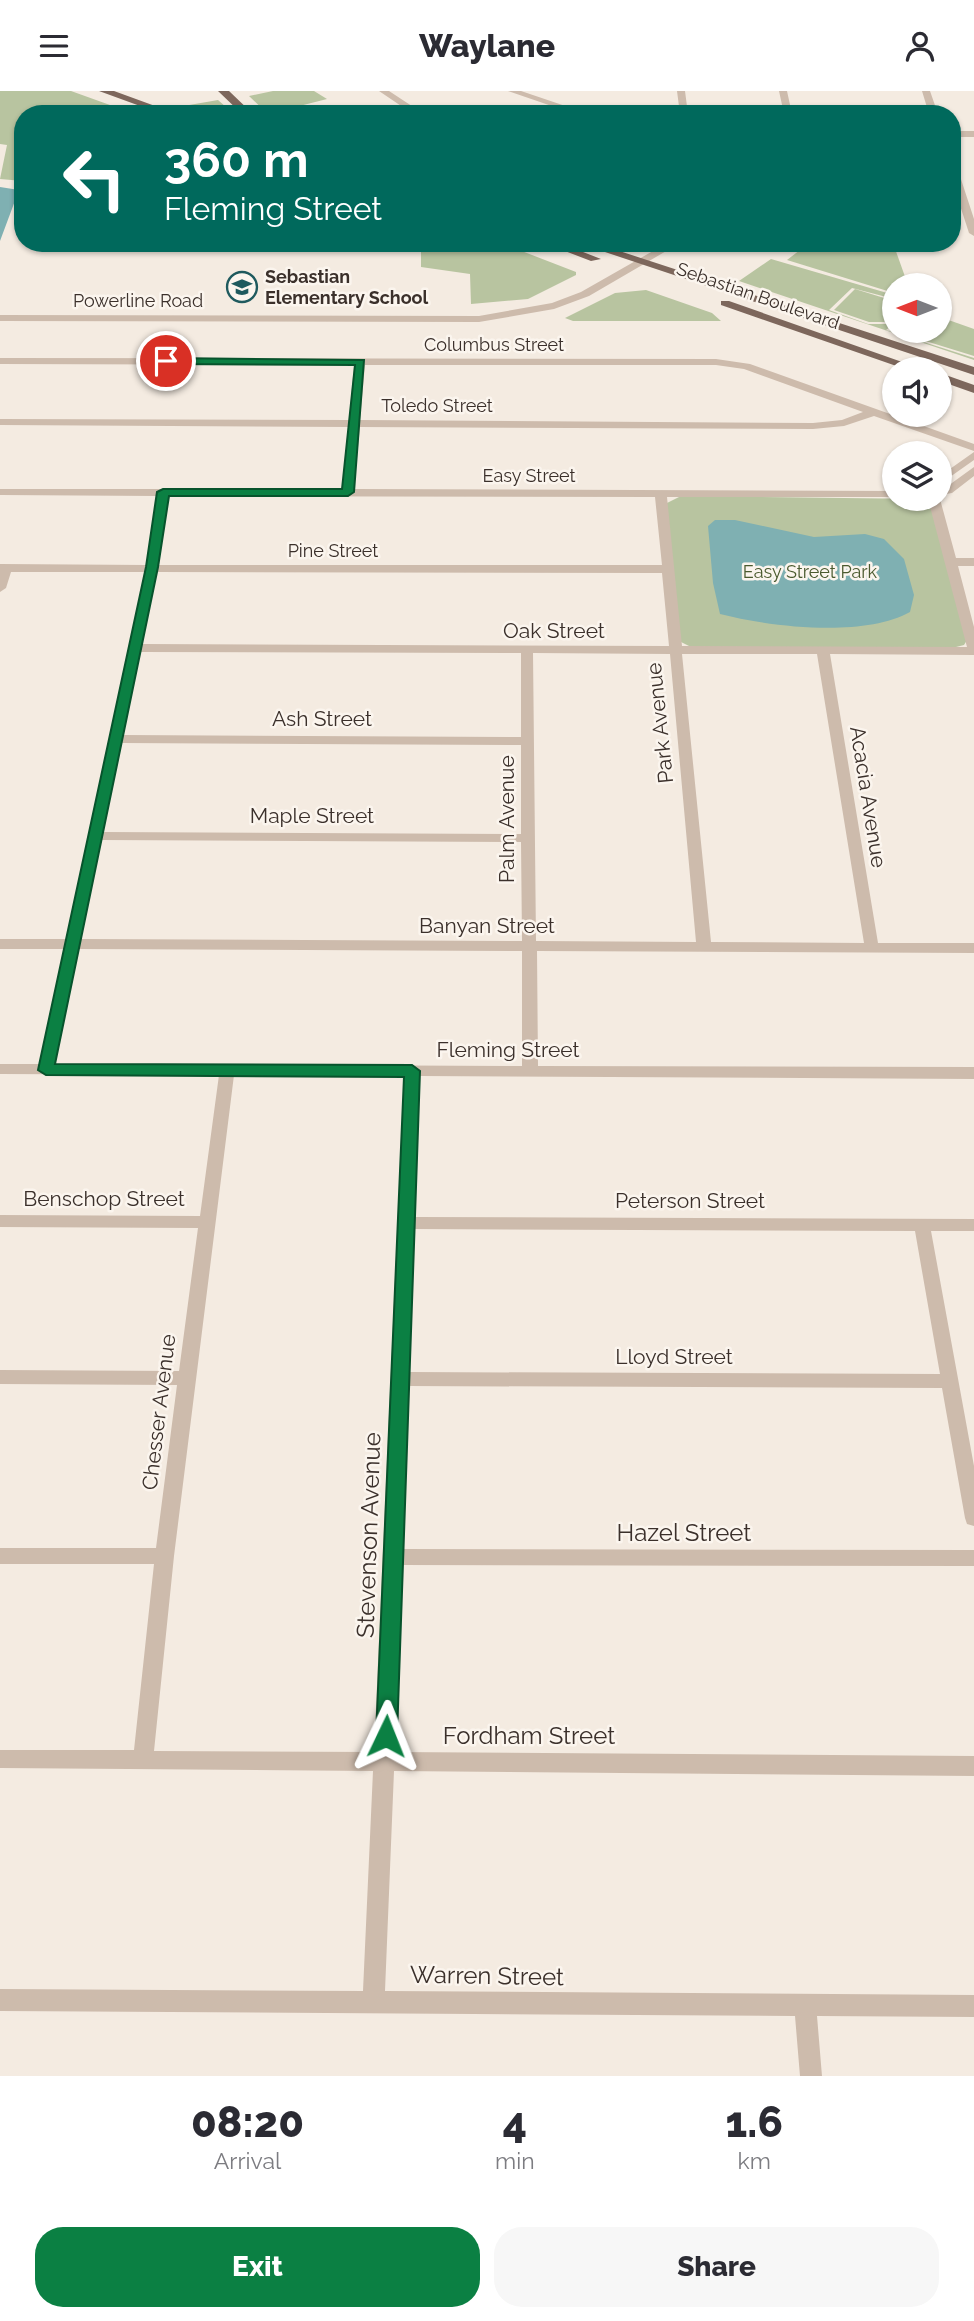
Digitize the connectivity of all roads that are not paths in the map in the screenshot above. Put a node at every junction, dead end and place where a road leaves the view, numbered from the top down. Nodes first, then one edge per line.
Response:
1 (104, 91) edge
2 (223, 91) edge
3 (383, 91) edge
4 (512, 91) edge
5 (145, 105) edge
6 (238, 105) edge
7 (406, 105) edge
8 (556, 105) edge
9 (961, 194) edge
10 (974, 233) edge
11 (574, 252) edge
12 (610, 252) edge
13 (660, 252) edge
14 (642, 263) junction
15 (628, 271) junction
16 (0, 318) edge
17 (882, 357) edge
18 (0, 361) edge
19 (360, 362) junction
20 (974, 371) edge
21 (952, 381) edge
22 (974, 389) edge
23 (873, 412) junction
24 (0, 422) edge
25 (355, 423) junction
26 (974, 448) edge
27 (974, 455) edge
28 (974, 470) edge
29 (952, 472) edge
30 (952, 487) edge
31 (0, 492) edge
32 (163, 492) junction
33 (348, 492) junction
34 (660, 494) junction
35 (882, 494) edge
36 (937, 511) edge
37 (950, 562) junction
38 (974, 562) edge
39 (152, 567) junction
40 (3, 568) edge
41 (666, 569) junction
42 (0, 588) edge
43 (134, 648) junction
44 (527, 650) junction
45 (674, 650) junction
46 (974, 651) edge
47 (822, 652) junction
48 (116, 739) junction
49 (527, 741) junction
50 (96, 836) junction
51 (527, 838) junction
52 (0, 944) edge
53 (72, 945) junction
54 (530, 947) junction
55 (704, 948) junction
56 (974, 948) edge
57 (872, 949) junction
58 (0, 1069) edge
59 (46, 1070) junction
60 (227, 1071) junction
61 (412, 1071) junction
62 (530, 1071) junction
63 (974, 1073) edge
64 (0, 1221) edge
65 (207, 1222) junction
66 (405, 1223) junction
67 (922, 1225) junction
68 (974, 1225) edge
69 (0, 1377) edge
70 (186, 1378) junction
71 (399, 1379) junction
72 (950, 1381) junction
73 (974, 1518) edge
74 (0, 1556) edge
75 (164, 1556) junction
76 (394, 1557) junction
77 (974, 1558) edge
78 (0, 1759) edge
79 (143, 1760) junction
80 (385, 1761) junction
81 (974, 1766) edge
82 (0, 2000) edge
83 (374, 2001) junction
84 (974, 2006) edge
85 (806, 2007) junction
86 (811, 2076) edge

1 - 5 main road
2 - 6 main road
3 - 7 street
4 - 8 street
9 - 10 street
11 - 15 main road, Sebastian Boulevard
12 - 14 main road, Sebastian Boulevard
13 - 14 street, Powerline Road
14 - 15 street, Powerline Road
14 - 20 main road, Sebastian Boulevard
15 - 16 street, Powerline Road
15 - 17 main road, Sebastian Boulevard
18 - 19 street, Columbus Street
19 - 23 street, Columbus Street
19 - 25 street
21 - 22 main road
23 - 25 street, Toledo Street
23 - 26 street, Columbus Street
24 - 25 street, Toledo Street
25 - 33 street
27 - 29 street
28 - 30 street
31 - 32 street, Easy Street
32 - 33 street, Easy Street
32 - 39 street
33 - 34 street, Easy Street
34 - 35 street, Easy Street
34 - 41 street, Park Avenue
36 - 37 street
37 - 38 street
37 - 46 street
39 - 40 street, Pine Street
39 - 41 street, Pine Street
39 - 43 street
40 - 42 street
41 - 45 street, Park Avenue
43 - 44 street, Oak Street
43 - 48 street
44 - 45 street, Oak Street
44 - 49 street, Palm Avenue
45 - 47 street, Oak Street
45 - 55 street, Park Avenue
46 - 47 street, Oak Street
47 - 57 street, Acacia Avenue
48 - 49 street, Ash Street
48 - 50 street
49 - 51 street, Palm Avenue
50 - 51 street, Maple Street
50 - 53 street
51 - 54 street, Palm Avenue
52 - 53 street, Banyan Street
53 - 54 street, Banyan Street
53 - 59 street
54 - 55 street, Banyan Street
54 - 62 street, Palm Avenue
55 - 57 street, Banyan Street
56 - 57 street, Banyan Street
58 - 59 street, Fleming Street
59 - 60 street, Fleming Street
60 - 61 street, Fleming Street
60 - 65 street, Chesser Avenue
61 - 62 street, Fleming Street
61 - 66 street, Stevenson Avenue
62 - 63 street, Fleming Street
64 - 65 street, Benschop Street
65 - 70 street, Chesser Avenue
66 - 67 street, Peterson Street
66 - 71 street, Stevenson Avenue
67 - 68 street, Peterson Street
67 - 72 street
69 - 70 street
70 - 75 street, Chesser Avenue
71 - 72 street, Lloyd Street
71 - 76 street, Stevenson Avenue
72 - 73 street
74 - 75 street
75 - 79 street, Chesser Avenue
76 - 77 street, Hazel Street
76 - 80 street, Stevenson Avenue
78 - 79 street, Fordham Street
79 - 80 street, Fordham Street
80 - 81 street, Fordham Street
80 - 83 street, Stevenson Avenue
82 - 83 street, Warren Street
83 - 85 street, Warren Street
84 - 85 street, Warren Street
85 - 86 street

